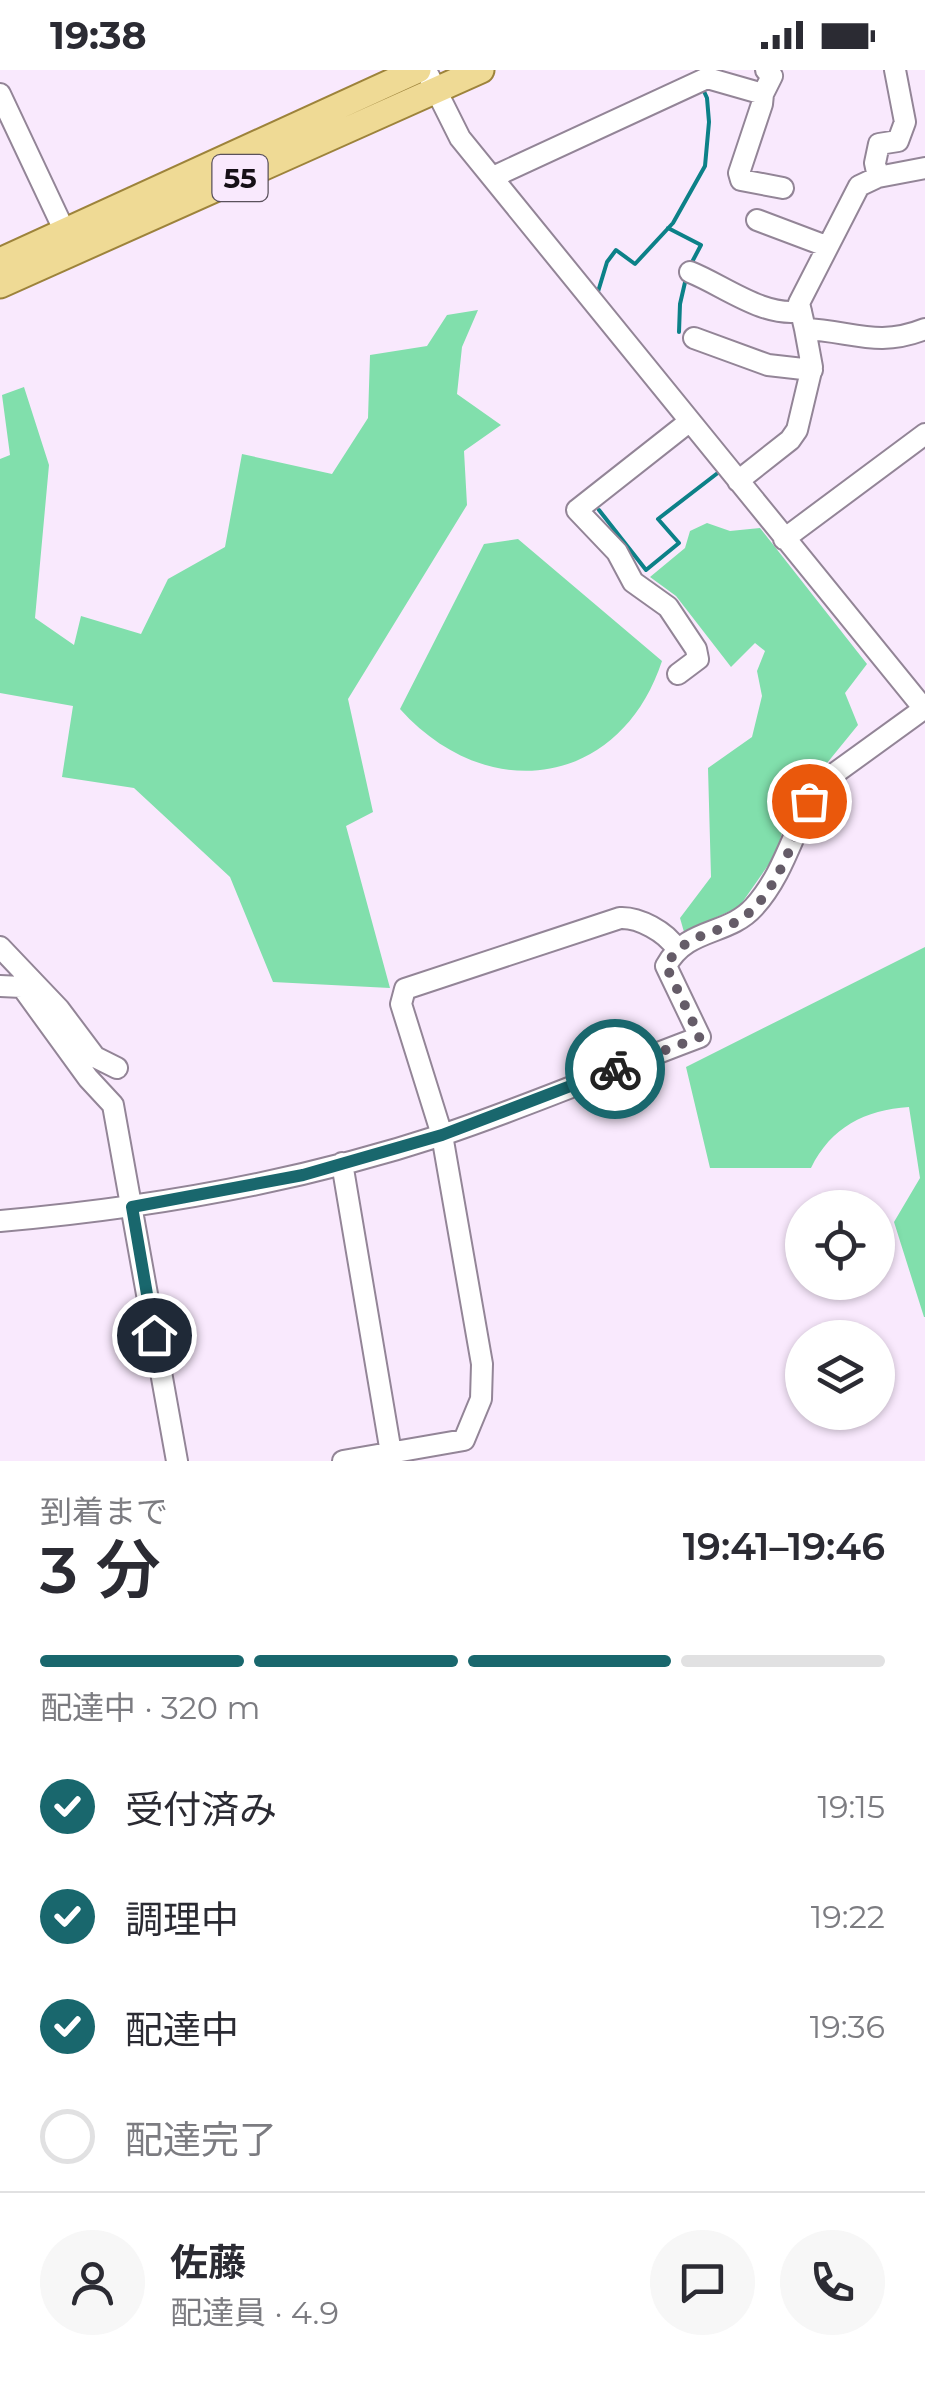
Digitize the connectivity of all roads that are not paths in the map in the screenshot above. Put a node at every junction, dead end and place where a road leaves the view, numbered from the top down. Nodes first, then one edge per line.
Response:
1 (418, 70) edge
2 (481, 70) edge
3 (896, 70) edge
4 (770, 78) edge
5 (431, 80) edge
6 (0, 94) edge
7 (925, 168) edge
8 (493, 176) junction
9 (878, 177) junction
10 (783, 188) dead end
11 (756, 220) dead end
12 (65, 232) junction
13 (826, 246) junction
14 (0, 261) edge
15 (690, 272) dead end
16 (0, 286) edge
17 (803, 320) junction
18 (925, 329) edge
19 (694, 338) dead end
20 (812, 370) junction
21 (690, 421) junction
22 (925, 434) edge
23 (738, 482) junction
24 (784, 539) junction
25 (678, 674) dead end
26 (925, 709) edge
27 (0, 947) edge
28 (676, 948) junction
29 (0, 986) edge
30 (117, 1068) dead end
31 (442, 1135) junction
32 (342, 1162) junction
33 (132, 1207) junction
34 (0, 1221) edge
35 (391, 1453) junction
36 (176, 1461) edge
37 (343, 1461) edge

1 - 12 main road, 55
2 - 5 main road, 55
3 - 9 street
4 - 8 street
4 - 10 street
5 - 8 street
5 - 16 main road, 55
6 - 12 street
7 - 9 street
8 - 21 street
9 - 13 street
11 - 13 street
12 - 14 main road, 55
13 - 17 street
15 - 17 street
17 - 18 street
17 - 20 street
19 - 20 street
20 - 23 street
21 - 23 street
21 - 25 street
22 - 24 street
23 - 24 street
24 - 26 street
26 - 28 street
27 - 30 street
28 - 31 street
28 - 31 street
29 - 33 street
31 - 32 street
31 - 35 street
32 - 33 street
32 - 35 street
33 - 34 street
33 - 36 street
35 - 37 street

